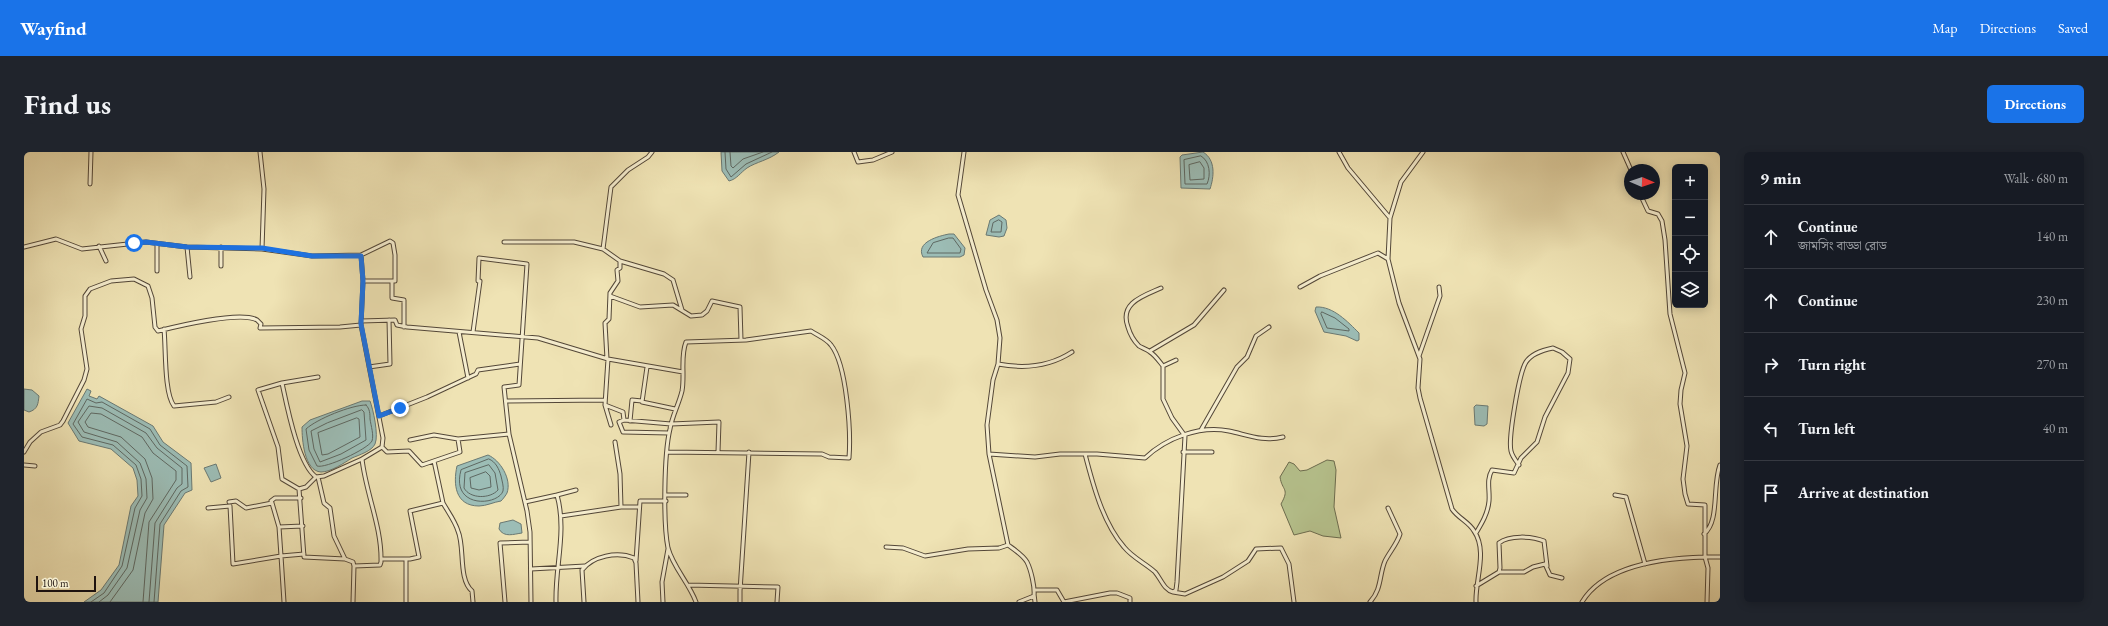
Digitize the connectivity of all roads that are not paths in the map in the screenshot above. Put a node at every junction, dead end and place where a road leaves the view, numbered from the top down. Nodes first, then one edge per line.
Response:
1 (90, 152) edge
2 (260, 152) edge
3 (652, 152) edge
4 (854, 152) edge
5 (892, 152) edge
6 (964, 152) edge
7 (1339, 152) edge
8 (1423, 152) edge
9 (1623, 152) edge
10 (1628, 164) edge
11 (90, 184) dead end
12 (1643, 200) edge
13 (1390, 218) junction
14 (504, 242) dead end
15 (157, 244) junction
16 (99, 246) junction
17 (24, 247) edge
18 (187, 247) junction
19 (221, 247) junction
20 (262, 248) junction
21 (603, 248) junction
22 (361, 256) junction
23 (1388, 259) junction
24 (106, 261) dead end
25 (620, 261) junction
26 (221, 266) dead end
27 (157, 271) dead end
28 (190, 277) dead end
29 (363, 281) junction
30 (392, 281) junction
31 (1300, 287) dead end
32 (1439, 287) dead end
33 (1161, 288) dead end
34 (1224, 290) dead end
35 (610, 296) junction
36 (682, 310) junction
37 (389, 320) junction
38 (361, 323) junction
39 (404, 327) junction
40 (1269, 327) dead end
41 (164, 329) junction
42 (459, 332) junction
43 (473, 332) junction
44 (521, 337) junction
45 (741, 340) junction
46 (1150, 351) junction
47 (1072, 352) dead end
48 (1419, 356) junction
49 (608, 359) junction
50 (1176, 360) dead end
51 (520, 364) junction
52 (998, 364) junction
53 (1163, 366) junction
54 (369, 367) junction
55 (647, 368) junction
56 (683, 372) junction
57 (318, 377) dead end
58 (468, 378) junction
59 (282, 383) junction
60 (229, 397) dead end
61 (605, 400) junction
62 (506, 401) junction
63 (642, 401) junction
64 (605, 405) junction
65 (675, 408) junction
66 (379, 416) junction
67 (624, 420) junction
68 (630, 421) junction
69 (671, 424) junction
70 (611, 425) dead end
71 (1201, 430) junction
72 (669, 433) junction
73 (509, 434) junction
74 (1185, 436) junction
75 (1283, 437) dead end
76 (458, 439) junction
77 (410, 440) dead end
78 (615, 442) dead end
79 (382, 447) junction
80 (24, 452) edge
81 (667, 452) junction
82 (718, 452) junction
83 (749, 452) junction
84 (1183, 452) junction
85 (1212, 452) dead end
86 (989, 454) junction
87 (1085, 454) junction
88 (362, 459) junction
89 (434, 461) junction
90 (1720, 464) edge
91 (24, 465) edge
92 (1519, 465) junction
93 (35, 466) dead end
94 (317, 477) junction
95 (299, 489) junction
96 (576, 490) dead end
97 (557, 495) junction
98 (666, 495) junction
99 (686, 495) dead end
100 (1615, 495) dead end
101 (228, 496) dead end
102 (301, 498) junction
103 (666, 501) junction
104 (525, 502) junction
105 (272, 503) junction
106 (229, 504) junction
107 (443, 504) junction
108 (621, 507) junction
109 (639, 507) junction
110 (208, 508) dead end
111 (1388, 508) dead end
112 (561, 516) junction
113 (303, 526) junction
114 (279, 527) junction
115 (1476, 533) junction
116 (1704, 534) junction
117 (530, 542) junction
118 (1008, 545) junction
119 (668, 547) junction
120 (886, 547) dead end
121 (304, 554) junction
122 (281, 556) junction
123 (1705, 557) junction
124 (1720, 557) edge
125 (345, 559) junction
126 (381, 559) junction
127 (406, 559) junction
128 (636, 563) junction
129 (1645, 564) junction
130 (354, 566) junction
131 (585, 566) junction
132 (1547, 566) junction
133 (560, 568) junction
134 (531, 569) junction
135 (1499, 572) junction
136 (1562, 578) dead end
137 (688, 584) junction
138 (740, 586) junction
139 (1476, 586) junction
140 (1034, 590) junction
141 (1174, 592) junction
142 (1034, 594) junction
143 (284, 602) edge
144 (353, 602) edge
145 (406, 602) edge
146 (473, 602) edge
147 (505, 602) edge
148 (531, 602) edge
149 (556, 602) edge
150 (584, 602) edge
151 (638, 602) edge
152 (663, 602) edge
153 (696, 602) edge
154 (740, 602) edge
155 (777, 602) edge
156 (1019, 602) edge
157 (1035, 602) edge
158 (1130, 602) edge
159 (1294, 602) edge
160 (1370, 602) edge
161 (1476, 602) edge
162 (1582, 602) edge
163 (1707, 602) edge

1 - 11 street
2 - 20 street
3 - 21 street
4 - 5 street
6 - 52 street
7 - 13 street
8 - 13 street
9 - 10 street
12 - 116 street
13 - 23 street
14 - 21 street
15 - 16 street
15 - 18 street
15 - 27 street
16 - 17 street
16 - 24 street
18 - 19 street
18 - 28 street
19 - 20 street
19 - 26 street
20 - 22 street
21 - 25 street
22 - 29 street
22 - 30 street
23 - 31 street
23 - 48 street
25 - 35 street
25 - 36 street
29 - 30 street
29 - 38 street
30 - 39 street
32 - 48 street
33 - 46 street
34 - 46 street
35 - 36 street
35 - 49 street
36 - 45 street
37 - 38 street
37 - 39 street
37 - 54 street
38 - 41 street
38 - 54 street
39 - 42 street
40 - 71 street
41 - 60 street
41 - 80 street
42 - 43 street
42 - 58 street
43 - 44 street
43 - 44 street
44 - 49 street
44 - 51 street
45 - 56 street
45 - 83 street
46 - 53 street
47 - 52 street
48 - 115 street
49 - 55 street
49 - 61 street
50 - 53 street
51 - 58 street
51 - 62 street
52 - 86 street
53 - 74 street
54 - 66 street
55 - 56 street
55 - 63 street
56 - 65 street
57 - 59 street
58 - 66 street
59 - 94 street
59 - 95 street
61 - 62 street
61 - 64 street
62 - 73 street
63 - 65 street
63 - 68 street
64 - 67 street
64 - 70 street
65 - 69 street
66 - 79 street
67 - 68 street
67 - 72 street
68 - 69 street
69 - 72 street
69 - 82 street
71 - 74 street
71 - 75 street
72 - 81 street
73 - 76 street
73 - 104 street
74 - 84 street
74 - 87 street
76 - 77 street
76 - 89 street
78 - 108 street
79 - 88 street
79 - 89 street
81 - 82 street
81 - 98 street
82 - 83 street
83 - 138 street
84 - 85 street
84 - 141 street
86 - 87 street
86 - 118 street
87 - 141 street
88 - 94 street
88 - 126 street
89 - 107 street
90 - 116 street
91 - 93 street
92 - 92 street
92 - 115 street
94 - 95 street
94 - 125 street
95 - 102 street
96 - 97 street
97 - 104 street
97 - 112 street
98 - 99 street
98 - 103 street
100 - 129 street
101 - 106 street
102 - 105 street
102 - 113 street
103 - 109 street
103 - 119 street
104 - 117 street
105 - 106 street
105 - 114 street
106 - 110 street
106 - 122 street
107 - 127 street
107 - 146 street
108 - 109 street
108 - 112 street
109 - 128 street
111 - 160 street
112 - 133 street
113 - 114 street
113 - 121 street
114 - 122 street
115 - 139 street
116 - 123 street
117 - 134 street
117 - 147 street
118 - 120 street
118 - 140 street
119 - 137 street
119 - 152 street
121 - 122 street
121 - 125 street
122 - 143 street
123 - 124 street
123 - 129 street
123 - 163 street
125 - 130 street
126 - 127 street
126 - 130 street
127 - 145 street
128 - 131 street
128 - 151 street
129 - 162 street
130 - 144 street
131 - 133 street
131 - 150 street
132 - 135 street
132 - 135 street
132 - 136 street
133 - 134 street
133 - 149 street
134 - 148 street
135 - 139 street
137 - 138 street
137 - 153 street
138 - 154 street
138 - 155 street
139 - 161 street
140 - 142 street
140 - 158 street
141 - 159 street
142 - 156 street
142 - 157 street

